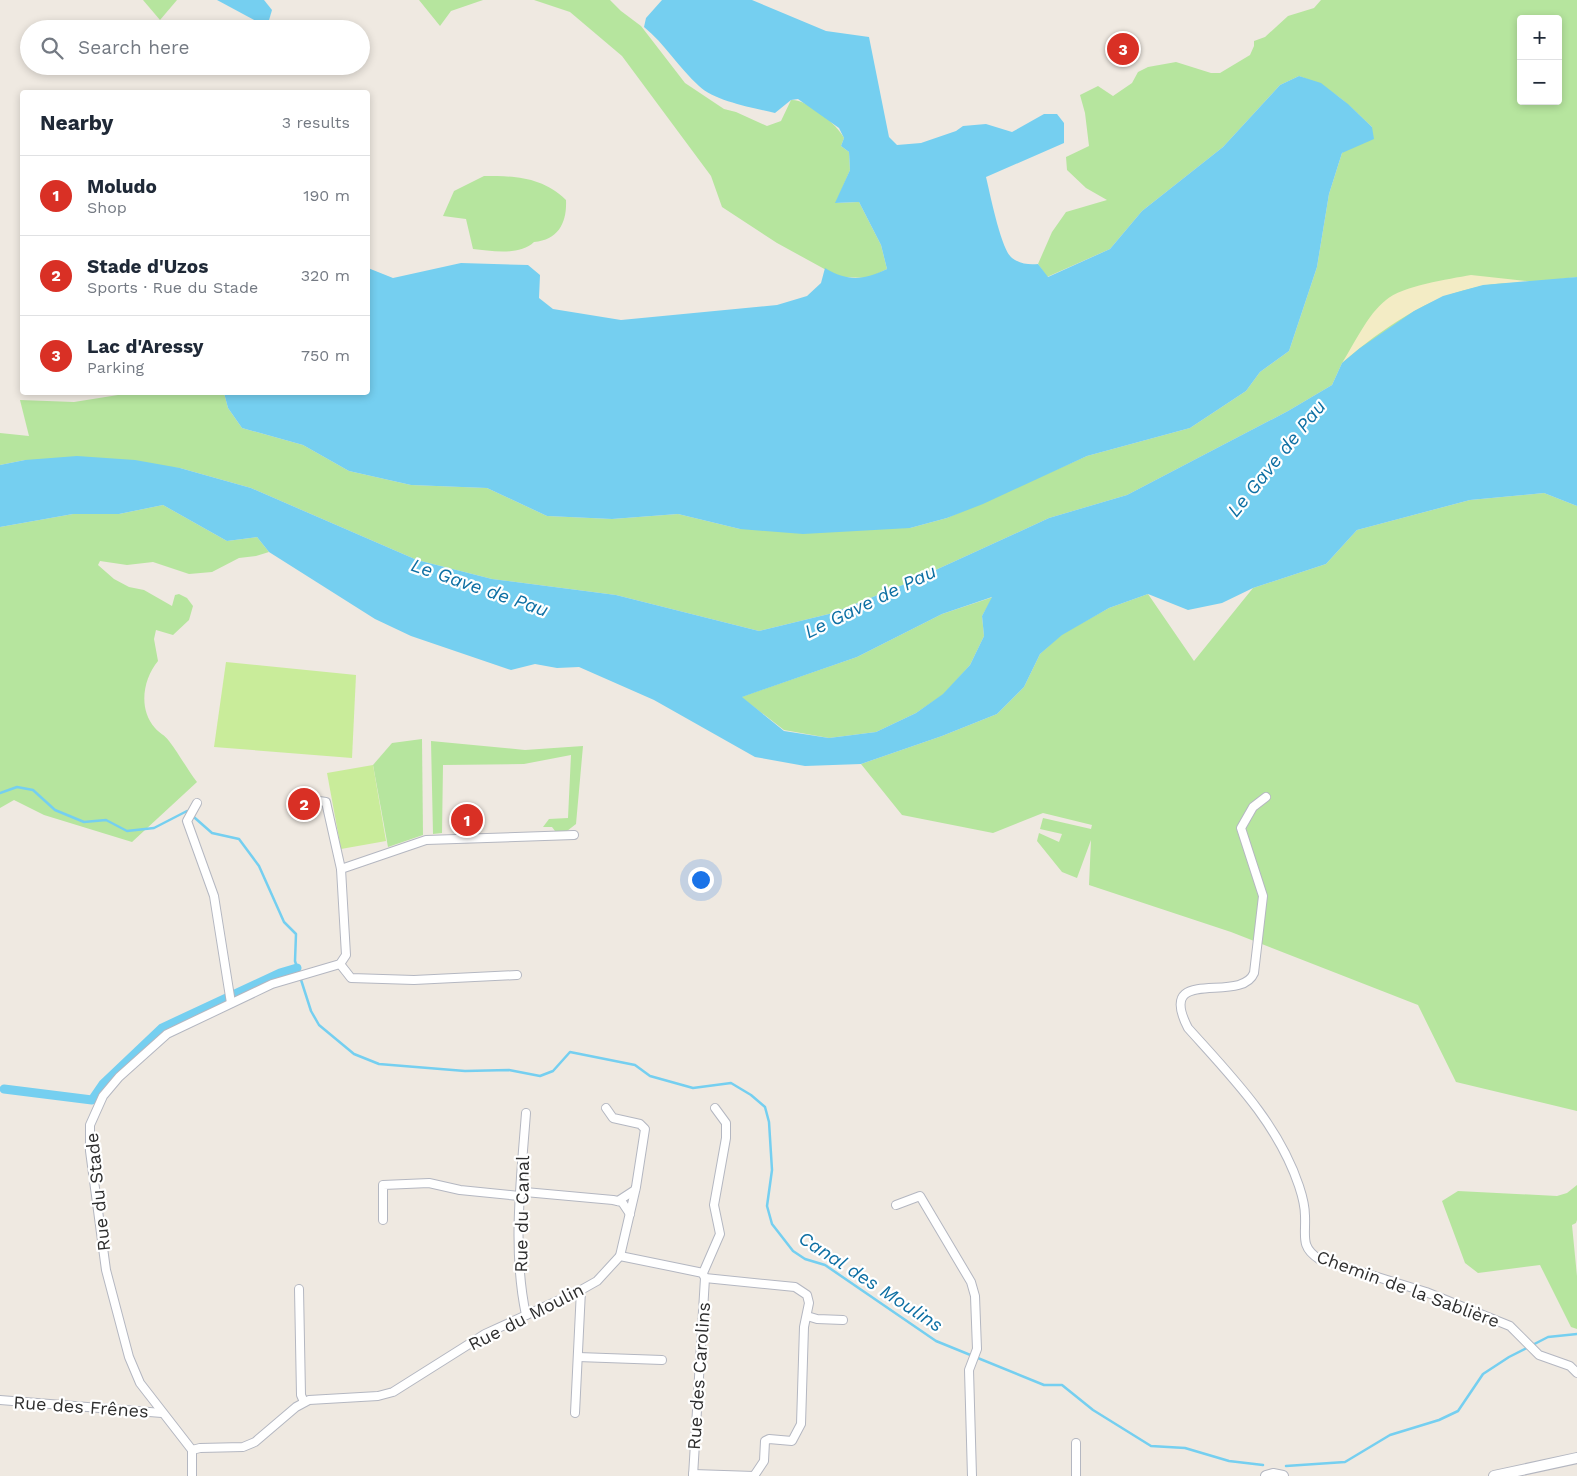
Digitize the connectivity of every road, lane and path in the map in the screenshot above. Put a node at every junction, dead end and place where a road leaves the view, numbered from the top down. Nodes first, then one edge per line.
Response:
1 (1266, 797) dead end
2 (320, 800) dead end
3 (195, 807) dead end
4 (574, 835) dead end
5 (341, 869) junction
6 (340, 964) junction
7 (517, 975) dead end
8 (230, 998) junction
9 (606, 1108) dead end
10 (715, 1108) dead end
11 (526, 1113) dead end
12 (635, 1190) junction
13 (519, 1196) junction
14 (618, 1201) junction
15 (896, 1205) dead end
16 (630, 1214) junction
17 (382, 1220) dead end
18 (620, 1256) junction
19 (704, 1275) junction
20 (299, 1289) dead end
21 (581, 1290) junction
22 (526, 1315) junction
23 (807, 1316) junction
24 (843, 1320) dead end
25 (578, 1357) junction
26 (662, 1360) dead end
27 (1577, 1373) edge
28 (0, 1400) edge
29 (304, 1402) junction
30 (162, 1413) junction
31 (575, 1413) dead end
32 (1076, 1443) dead end
33 (192, 1450) junction
34 (1577, 1458) edge
35 (693, 1475) edge
36 (192, 1476) edge
37 (972, 1476) edge
38 (1076, 1476) edge
39 (1266, 1476) edge
40 (1284, 1476) edge
41 (1494, 1476) edge

1 - 27 street, Chemin de la Sablière
2 - 5 street
3 - 8 street
4 - 5 street
5 - 6 street
6 - 7 street
6 - 8 street, Rue du Stade
8 - 30 street, Rue du Stade
9 - 12 street
10 - 19 street
11 - 13 street, Rue du Canal
12 - 14 street
12 - 16 street
13 - 14 street
13 - 17 street
13 - 22 street, Rue du Canal
14 - 16 street
15 - 37 street
16 - 18 street
18 - 19 street
18 - 21 street, Rue du Moulin
19 - 23 street, Rue des Carolins
19 - 35 street, Rue des Carolins
20 - 29 street
21 - 22 street, Rue du Moulin
21 - 25 street
22 - 29 street, Rue du Moulin
23 - 24 street
23 - 35 street, Rue des Carolins
25 - 26 street
25 - 31 street
28 - 30 street, Rue des Frênes
29 - 33 street
30 - 33 street, Rue du Stade
32 - 38 street
33 - 36 street
34 - 41 main road
39 - 40 main road

